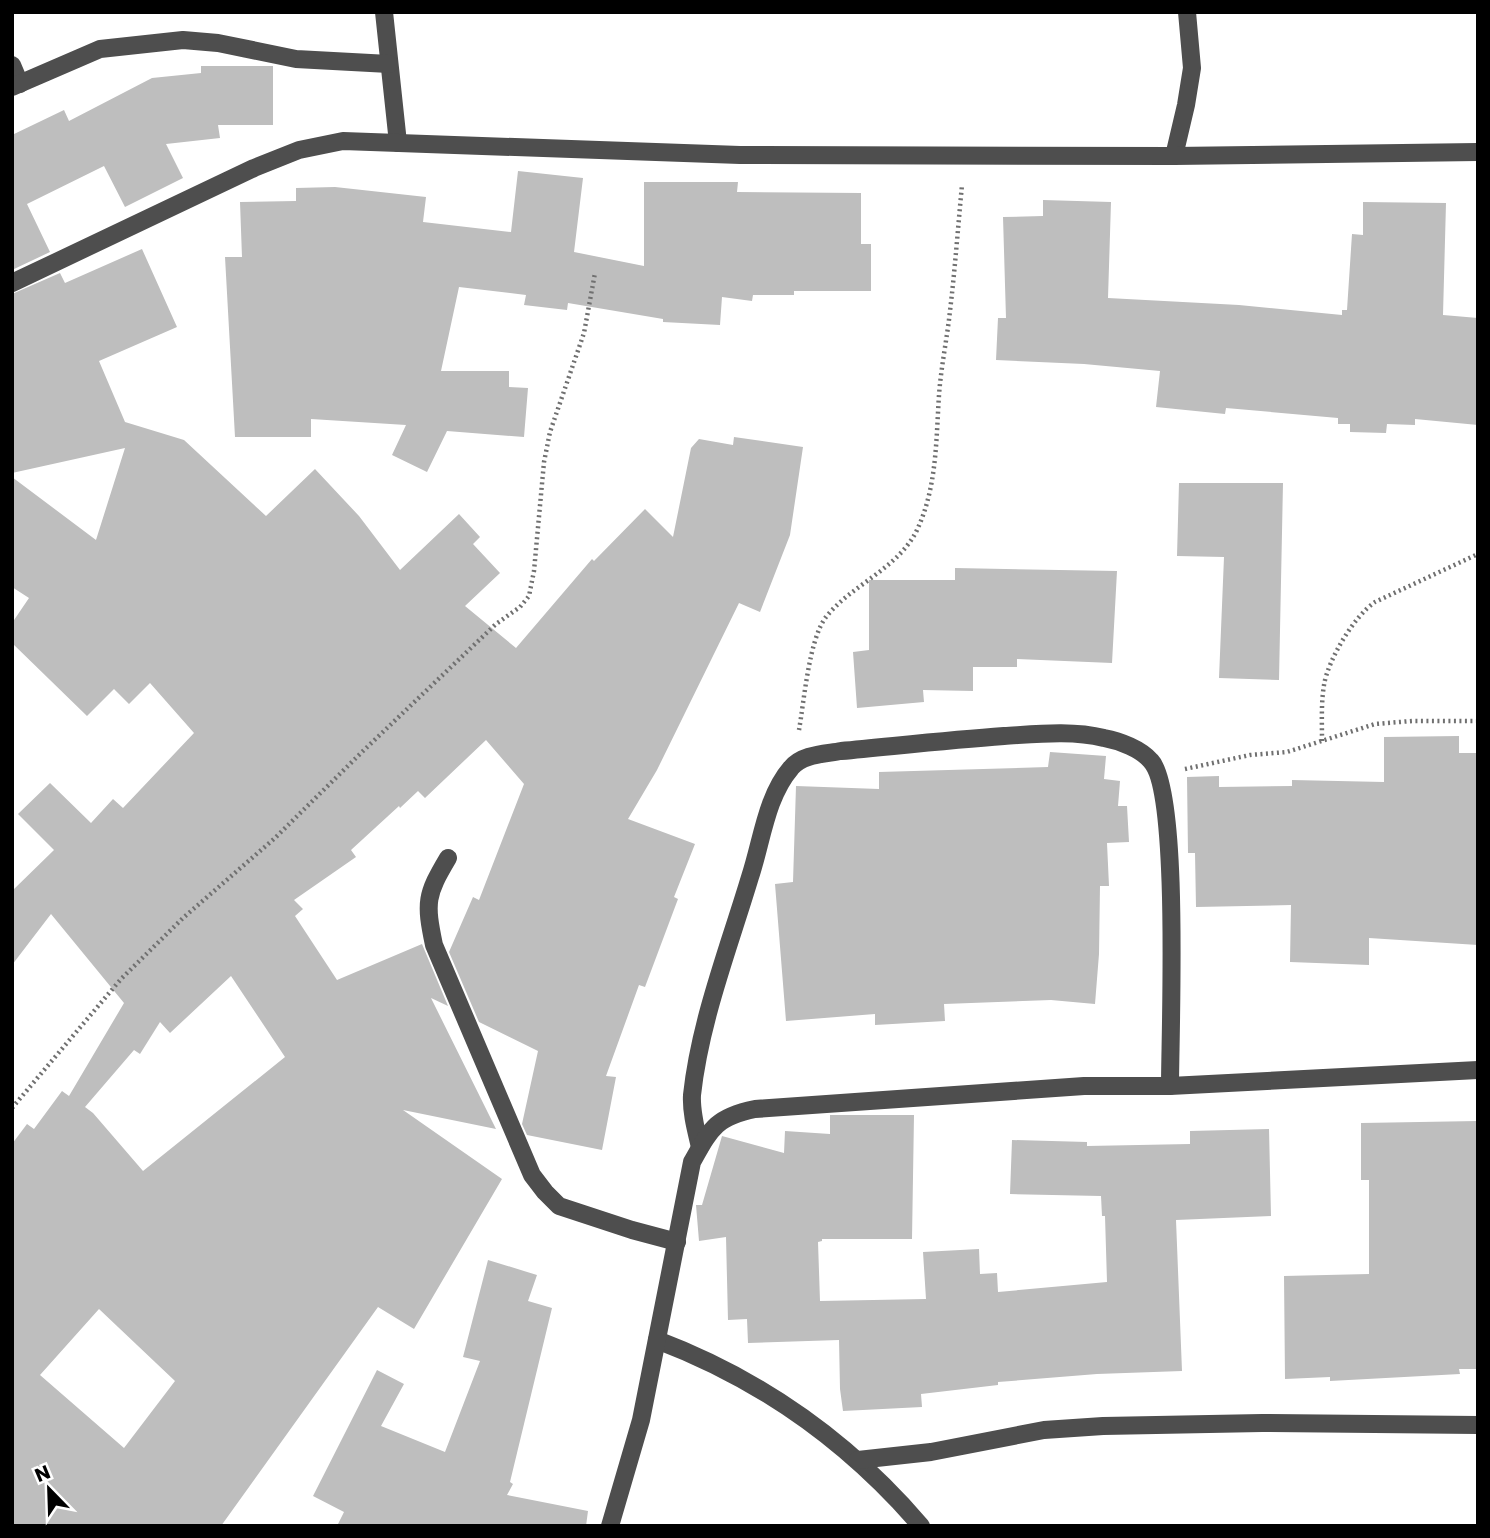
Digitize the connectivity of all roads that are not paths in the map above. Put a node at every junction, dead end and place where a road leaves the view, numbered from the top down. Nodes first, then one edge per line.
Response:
1 (384, 12) edge
2 (1187, 12) edge
3 (389, 64) junction
4 (12, 65) edge
5 (16, 85) edge
6 (398, 143) junction
7 (1478, 152) edge
8 (1174, 156) junction
9 (12, 284) edge
10 (448, 858) dead end
11 (1478, 1070) edge
12 (1170, 1086) junction
13 (700, 1147) junction
14 (677, 1242) junction
15 (657, 1340) junction
16 (1478, 1425) edge
17 (858, 1460) junction
18 (610, 1526) edge
19 (921, 1526) edge

1 - 3 street
2 - 8 street
3 - 5 street
3 - 6 street
4 - 5 street
6 - 8 street
6 - 9 street
7 - 8 street
10 - 14 street
11 - 12 street
12 - 13 street
12 - 13 street
13 - 14 street
14 - 15 street
15 - 17 street
15 - 18 street
16 - 17 street
17 - 19 street

